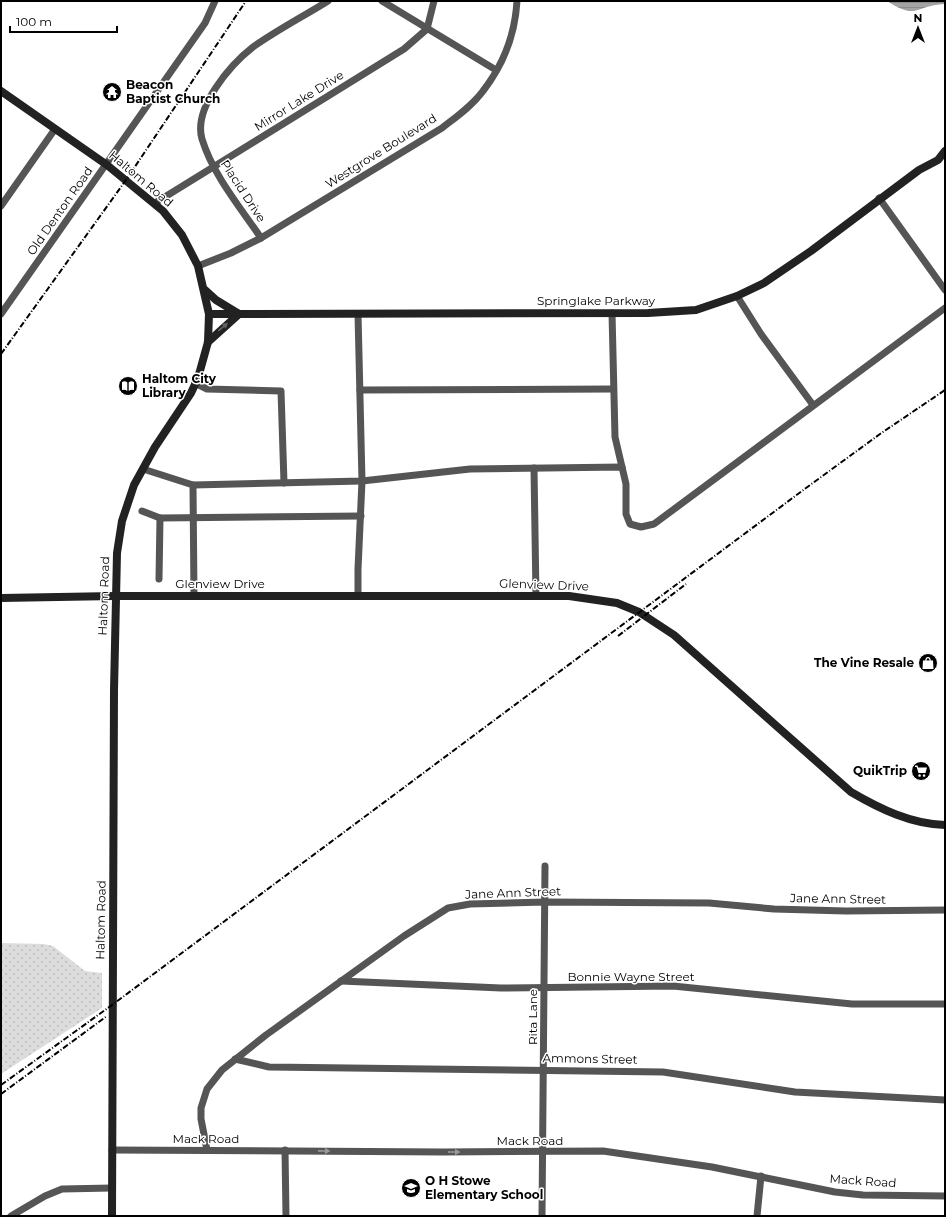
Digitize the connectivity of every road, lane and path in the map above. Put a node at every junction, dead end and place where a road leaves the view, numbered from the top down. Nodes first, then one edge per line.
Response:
1 (215, 1) edge
2 (328, 1) edge
3 (382, 1) edge
4 (434, 1) edge
5 (517, 1) edge
6 (426, 29) junction
7 (496, 70) junction
8 (1, 91) edge
9 (55, 129) junction
10 (945, 151) edge
11 (942, 161) edge
12 (106, 165) junction
13 (213, 167) junction
14 (879, 198) junction
15 (155, 203) junction
16 (1, 206) edge
17 (261, 238) junction
18 (198, 266) junction
19 (204, 290) junction
20 (945, 290) edge
21 (737, 296) junction
22 (945, 308) edge
23 (612, 313) junction
24 (1, 314) edge
25 (209, 314) junction
26 (239, 314) junction
27 (358, 314) junction
28 (208, 342) junction
29 (196, 383) junction
30 (613, 389) junction
31 (360, 390) junction
32 (813, 405) junction
33 (622, 467) junction
34 (534, 468) junction
35 (143, 469) junction
36 (362, 481) junction
37 (284, 483) junction
38 (194, 485) junction
39 (142, 511) dead end
40 (361, 516) junction
41 (160, 518) junction
42 (194, 518) junction
43 (159, 579) dead end
44 (115, 596) junction
45 (194, 596) junction
46 (358, 596) junction
47 (536, 596) junction
48 (1, 598) edge
49 (945, 825) edge
50 (544, 866) dead end
51 (545, 902) junction
52 (945, 910) edge
53 (341, 981) junction
54 (544, 988) junction
55 (945, 1004) edge
56 (235, 1059) junction
57 (544, 1069) junction
58 (945, 1100) edge
59 (112, 1150) junction
60 (207, 1150) junction
61 (285, 1150) junction
62 (542, 1151) junction
63 (761, 1176) junction
64 (112, 1188) junction
65 (945, 1196) edge
66 (11, 1216) edge
67 (112, 1216) edge
68 (286, 1216) edge
69 (542, 1216) edge
70 (757, 1216) edge

1 - 12 street, Old Denton Road
2 - 13 street, Placid Drive
3 - 6 street
4 - 6 street
5 - 7 street, Westgrove Boulevard
6 - 7 street
6 - 13 street, Mirror Lake Drive
7 - 17 street, Westgrove Boulevard
8 - 9 main road, Haltom Road
9 - 12 main road, Haltom Road
9 - 16 street
10 - 11 main road, Springlake Parkway
11 - 14 main road, Springlake Parkway
12 - 15 main road, Haltom Road
12 - 24 street, Old Denton Road
13 - 15 street, Mirror Lake Drive
13 - 17 street, Placid Drive
14 - 20 street
14 - 21 main road, Springlake Parkway
15 - 18 main road, Haltom Road
17 - 18 street, Westgrove Boulevard
18 - 19 main road, Haltom Road
19 - 25 main road, Haltom Road
19 - 26 main road
21 - 23 main road, Springlake Parkway
21 - 32 street
22 - 32 street
23 - 27 main road, Springlake Parkway
23 - 30 street
25 - 26 main road, Springlake Parkway
25 - 28 main road, Haltom Road
26 - 27 main road, Springlake Parkway
28 -> 26 main road
27 - 31 street
28 - 29 main road, Haltom Road
29 - 35 main road, Haltom Road
29 - 37 street
30 - 31 street
30 - 33 street
31 - 36 street
32 - 33 street
33 - 34 street
34 - 36 street
34 - 47 street
35 - 38 street
35 - 44 main road, Haltom Road
36 - 37 street
36 - 40 street
37 - 38 street
38 - 42 street
39 - 41 street
40 - 42 street
40 - 46 street
41 - 42 street
41 - 43 street
42 - 45 street
44 - 45 main road, Glenview Drive
44 - 48 main road, Glenview Drive
44 - 59 main road, Haltom Road
45 - 46 main road, Glenview Drive
46 - 47 main road, Glenview Drive
47 - 49 main road, Glenview Drive
50 - 51 street, Rita Lane
51 - 52 street, Jane Ann Street
51 - 53 street, Jane Ann Street
51 - 54 street, Rita Lane
53 - 54 street, Bonnie Wayne Street
53 - 56 street, Jane Ann Street
54 - 55 street, Bonnie Wayne Street
54 - 57 street, Rita Lane
56 - 57 street, Ammons Street
56 - 60 street, Jane Ann Street
57 - 58 street, Ammons Street
57 - 62 street, Rita Lane
59 - 60 street, Mack Road
59 - 64 main road, Haltom Road
60 - 61 street, Mack Road
61 -> 62 street, Mack Road
61 - 68 street
62 - 63 street, Mack Road
62 - 69 street, Rita Lane
63 - 65 street, Mack Road
63 - 70 street
64 - 66 street
64 - 67 main road, Haltom Road

